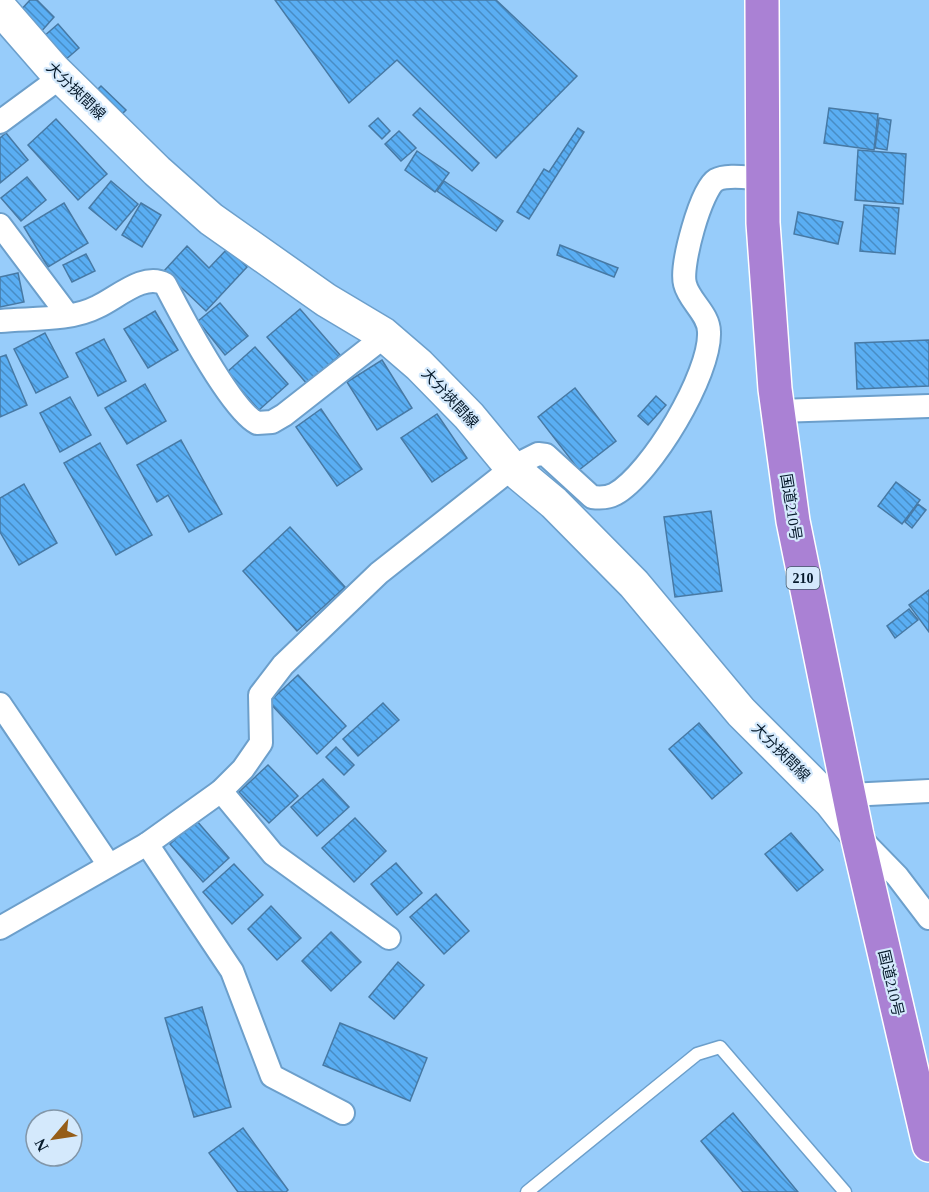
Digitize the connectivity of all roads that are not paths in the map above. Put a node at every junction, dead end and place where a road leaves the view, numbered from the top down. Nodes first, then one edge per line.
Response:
1 (762, 0) edge
2 (0, 8) edge
3 (12, 35) edge
4 (61, 77) junction
5 (0, 122) edge
6 (761, 178) junction
7 (0, 225) edge
8 (67, 314) junction
9 (0, 321) edge
10 (385, 336) junction
11 (929, 406) edge
12 (778, 411) junction
13 (512, 468) junction
14 (0, 704) edge
15 (221, 791) junction
16 (929, 791) edge
17 (849, 795) junction
18 (857, 835) junction
19 (147, 844) junction
20 (109, 865) junction
21 (929, 918) edge
22 (0, 928) edge
23 (389, 938) dead end
24 (343, 1113) dead end
25 (929, 1145) edge
26 (526, 1192) edge
27 (845, 1192) edge

1 - 6 highway, 国道210号 / 210
2 - 3 main road, 大分挾間線
3 - 4 main road, 大分挾間線
4 - 5 street
4 - 10 main road, 大分挾間線
6 - 12 highway, 国道210号 / 210
6 - 13 street
7 - 8 street
8 - 9 street
8 - 10 street
10 - 13 main road, 大分挾間線
11 - 12 street
12 - 17 highway, 国道210号 / 210
13 - 15 street
13 - 18 main road, 大分挾間線
14 - 20 street
15 - 19 street
15 - 23 street
16 - 17 street
17 - 18 highway, 国道210号 / 210
18 - 21 street
18 - 25 highway, 国道210号 / 210
19 - 20 street
19 - 24 street
20 - 22 street
26 - 27 lane

